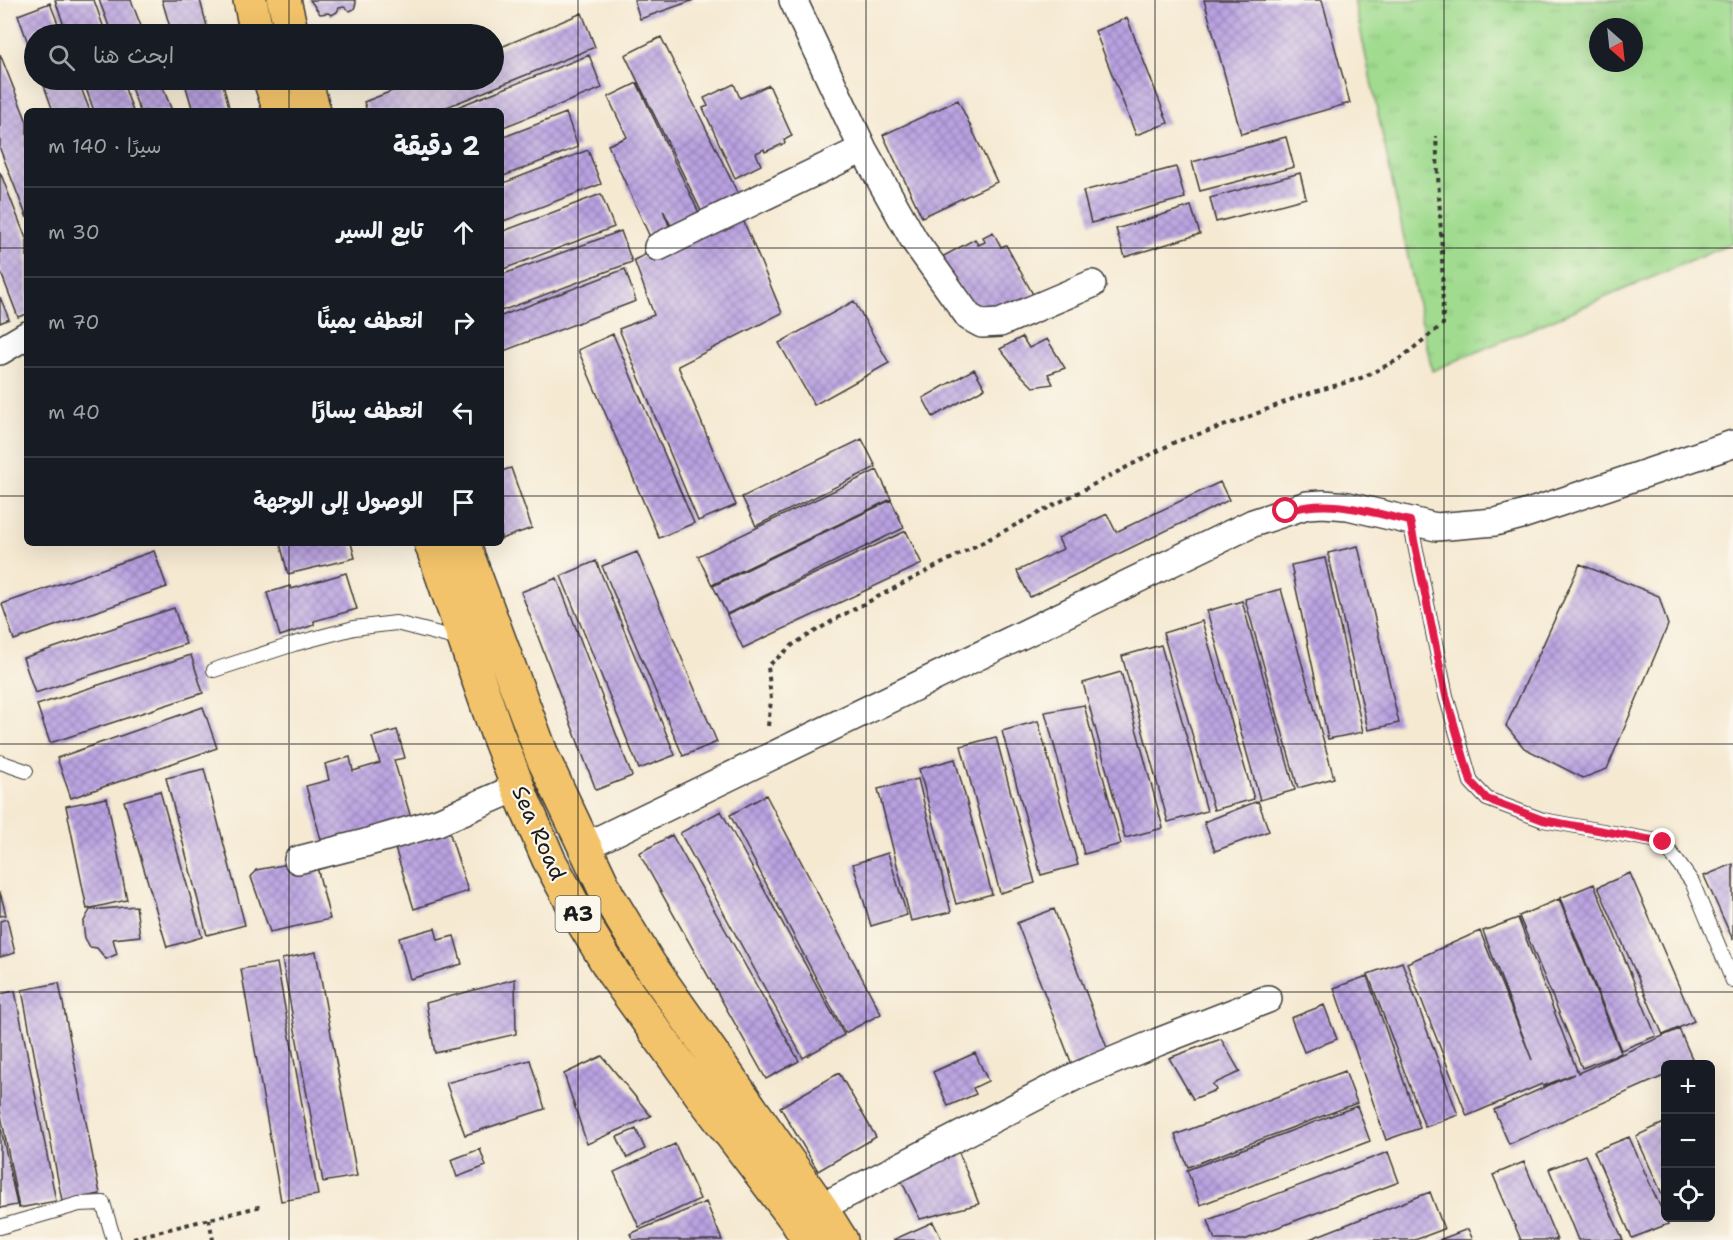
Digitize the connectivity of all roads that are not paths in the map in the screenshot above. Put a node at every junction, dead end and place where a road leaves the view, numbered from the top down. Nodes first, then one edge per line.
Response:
1 (250, 0) edge
2 (284, 0) edge
3 (793, 0) edge
4 (255, 24) edge
5 (290, 24) edge
6 (273, 90) edge
7 (308, 90) edge
8 (279, 108) edge
9 (313, 108) edge
10 (863, 149) junction
11 (658, 248) dead end
12 (1092, 284) dead end
13 (24, 337) edge
14 (0, 351) edge
15 (1733, 444) edge
16 (1410, 521) junction
17 (432, 546) edge
18 (465, 546) edge
19 (465, 641) junction
20 (214, 670) dead end
21 (0, 762) edge
22 (26, 771) dead end
23 (518, 787) junction
24 (584, 847) junction
25 (298, 860) dead end
26 (1733, 981) edge
27 (1268, 999) dead end
28 (808, 1222) edge
29 (0, 1227) edge
30 (114, 1240) edge
31 (841, 1240) edge

1 - 4 highway
2 - 5 highway
3 - 10 street
6 - 8 highway
7 - 9 highway
10 - 11 street
10 - 12 street
13 - 14 street
15 - 16 street
16 - 24 street
16 - 26 lane
17 - 19 highway, Sea Road / A3
18 - 24 highway, Sea Road / A3
19 - 20 lane
19 - 23 highway, Sea Road / A3
21 - 22 lane
23 - 25 street
23 - 28 highway, Sea Road / A3
24 - 28 highway, Sea Road / A3
27 - 28 street
28 - 31 highway, Sea Road / A3
29 - 30 lane

